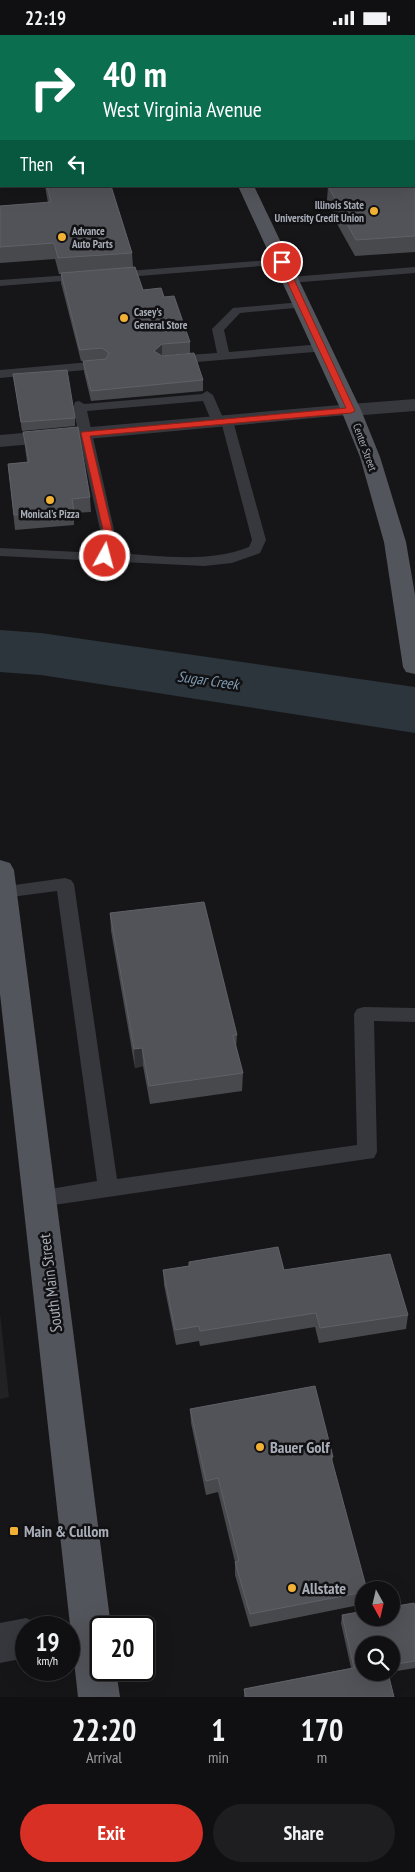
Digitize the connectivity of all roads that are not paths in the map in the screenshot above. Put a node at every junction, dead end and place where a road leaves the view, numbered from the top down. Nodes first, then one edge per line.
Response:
1 (246, 187) edge
2 (282, 262) junction
3 (415, 270) edge
4 (290, 280) junction
5 (0, 283) edge
6 (302, 305) junction
7 (322, 348) junction
8 (224, 355) junction
9 (162, 361) edge
10 (102, 365) edge
11 (0, 374) edge
12 (415, 405) edge
13 (351, 411) junction
14 (223, 422) junction
15 (85, 433) junction
16 (0, 441) edge
17 (0, 552) edge
18 (105, 556) junction
19 (414, 662) edge
20 (1, 881) edge
21 (8, 1003) edge
22 (415, 1015) edge
23 (108, 1188) junction
24 (40, 1198) junction
25 (79, 1616) edge
26 (80, 1630) edge
27 (15, 1641) edge
28 (0, 1643) edge
29 (99, 1697) edge

1 - 2 main road, Center Street
2 - 4 main road, Center Street
2 - 5 lane
3 - 4 lane
4 - 6 main road, Center Street
6 - 7 main road, Center Street
6 - 8 lane
7 - 8 lane
7 - 13 main road, Center Street
8 - 9 lane
10 - 11 lane
12 - 13 street
13 - 14 street
13 - 19 main road, Center Street
14 - 15 street
14 - 15 lane
14 - 18 lane
15 - 16 street
15 - 18 lane
17 - 18 lane
20 - 21 main road, South Main Street
20 - 23 lane
21 - 24 main road, South Main Street
22 - 23 lane
23 - 24 lane
24 - 25 main road, South Main Street
26 - 29 main road, South Main Street
27 - 28 street

